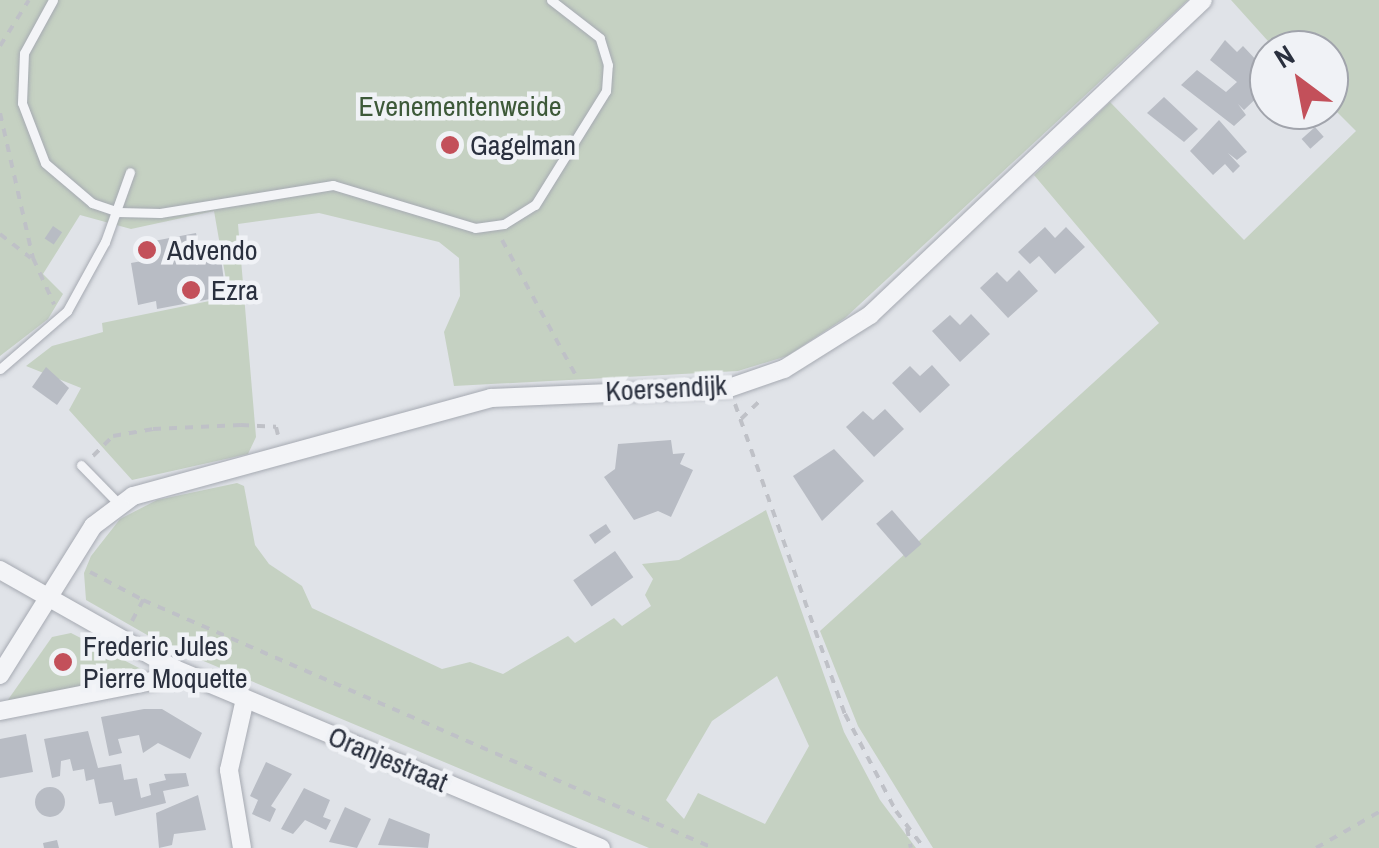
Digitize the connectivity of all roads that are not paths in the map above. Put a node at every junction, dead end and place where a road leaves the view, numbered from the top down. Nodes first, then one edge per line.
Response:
1 (53, 0) edge
2 (551, 0) edge
3 (1204, 0) edge
4 (130, 172) dead end
5 (118, 212) junction
6 (0, 369) edge
7 (82, 466) road end
8 (118, 503) junction
9 (0, 570) edge
10 (52, 599) junction
11 (176, 669) junction
12 (0, 675) edge
13 (245, 699) junction
14 (0, 712) edge
15 (242, 848) edge
16 (601, 848) edge

1 - 5 lane
2 - 5 lane
3 - 8 street, Koersendijk
4 - 5 lane
5 - 6 lane
7 - 8 lane
8 - 10 street
9 - 10 street, Oranjestraat
10 - 11 street, Oranjestraat
10 - 12 street
11 - 13 street, Oranjestraat
11 - 14 street
13 - 15 street
13 - 16 street, Oranjestraat

